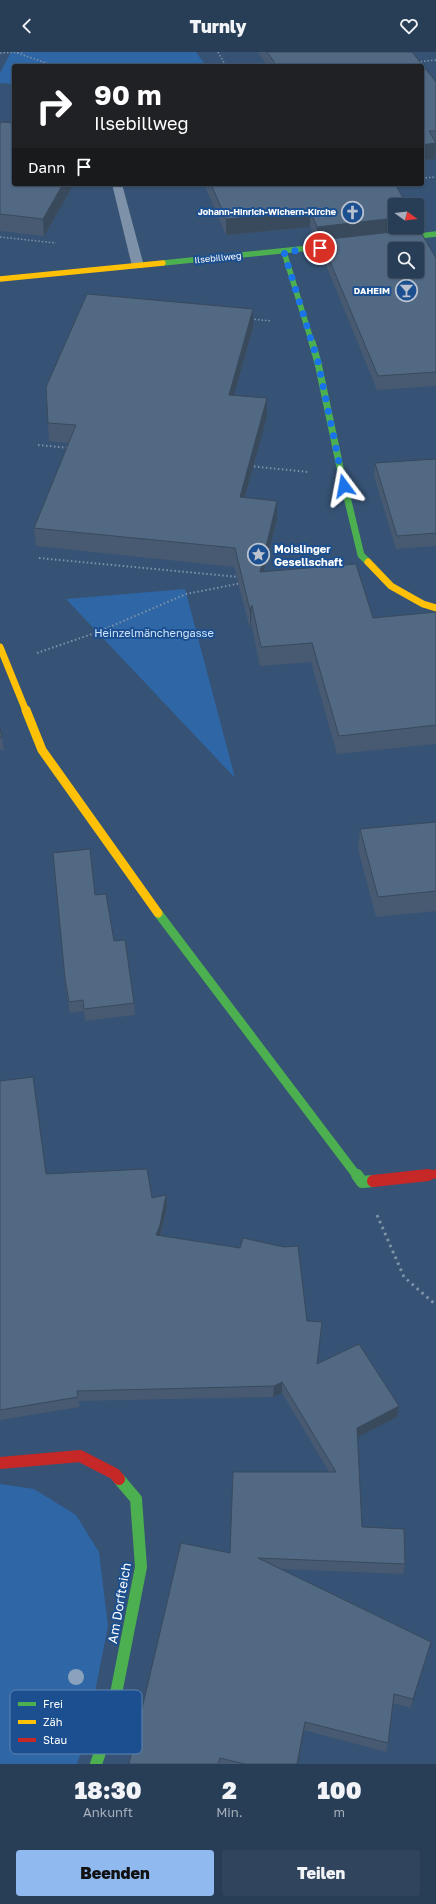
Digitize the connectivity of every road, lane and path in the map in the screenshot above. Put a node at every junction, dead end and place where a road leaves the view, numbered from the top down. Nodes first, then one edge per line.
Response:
1 (24, 52) edge
2 (218, 52) edge
3 (0, 53) edge
4 (17, 53) edge
5 (436, 60) edge
6 (412, 62) edge
7 (49, 64) edge
8 (225, 64) edge
9 (424, 177) edge
10 (436, 177) edge
11 (118, 186) edge
12 (436, 234) edge
13 (382, 241) edge
14 (359, 243) edge
15 (284, 252) junction
16 (138, 266) junction
17 (0, 279) edge
18 (244, 318) edge
19 (306, 325) junction
20 (38, 445) dead end
21 (78, 449) edge
22 (242, 466) edge
23 (341, 472) junction
24 (39, 558) dead end
25 (247, 577) edge
26 (247, 582) edge
27 (436, 608) edge
28 (0, 647) edge
29 (7, 666) junction
30 (436, 1174) edge
31 (362, 1182) junction
32 (436, 1305) edge
33 (0, 1463) edge
34 (117, 1690) edge
35 (100, 1754) edge
36 (96, 1764) edge

1 - 4 path
2 - 8 path
3 - 4 path
4 - 7 path
5 - 6 path
9 - 10 path
11 - 16 lane
12 - 13 street
14 - 15 street, Ilsebillweg
15 - 16 street, Ilsebillweg
15 - 19 street
16 - 17 street, Ilsebillweg
18 - 19 path
19 - 23 street
20 - 21 path
22 - 23 path
23 - 27 street
24 - 25 path
26 - 29 path
28 - 29 street
29 - 31 street
30 - 31 street
31 - 32 path
33 - 34 street, Am Dorfteich
35 - 36 street, Am Dorfteich

